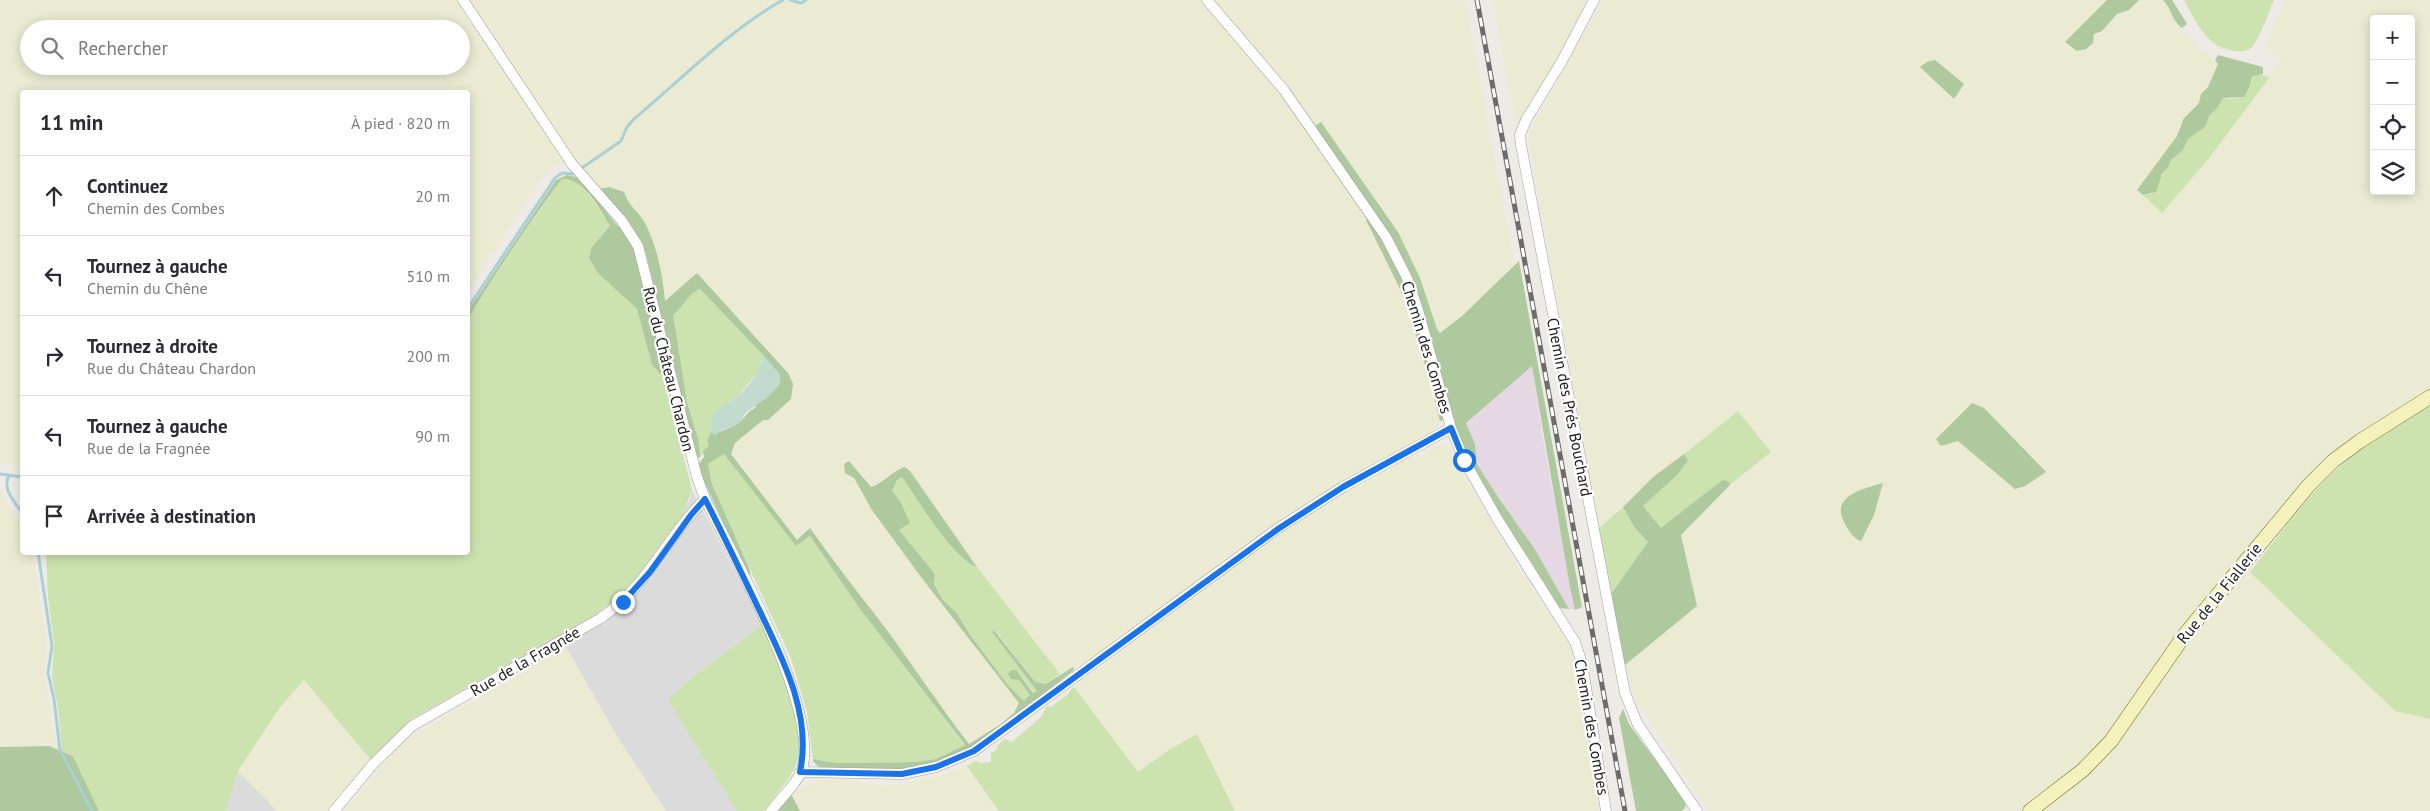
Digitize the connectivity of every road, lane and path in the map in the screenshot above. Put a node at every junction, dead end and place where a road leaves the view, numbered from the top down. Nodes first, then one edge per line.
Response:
1 (464, 0) edge
2 (1207, 0) edge
3 (1594, 0) edge
4 (2430, 397) edge
5 (1451, 428) junction
6 (705, 499) junction
7 (800, 772) junction
8 (334, 811) edge
9 (771, 811) edge
10 (1606, 811) edge
11 (1697, 811) edge
12 (2030, 811) edge

1 - 6 street, Rue du Château Chardon
2 - 5 street, Chemin des Combes
3 - 11 street, Chemin des Prés Bouchard
4 - 12 street, Rue de la Fiallerie
5 - 7 street
5 - 10 street, Chemin des Combes
6 - 7 street, Rue du Château Chardon
6 - 8 street, Rue de la Fragnée
7 - 9 street

